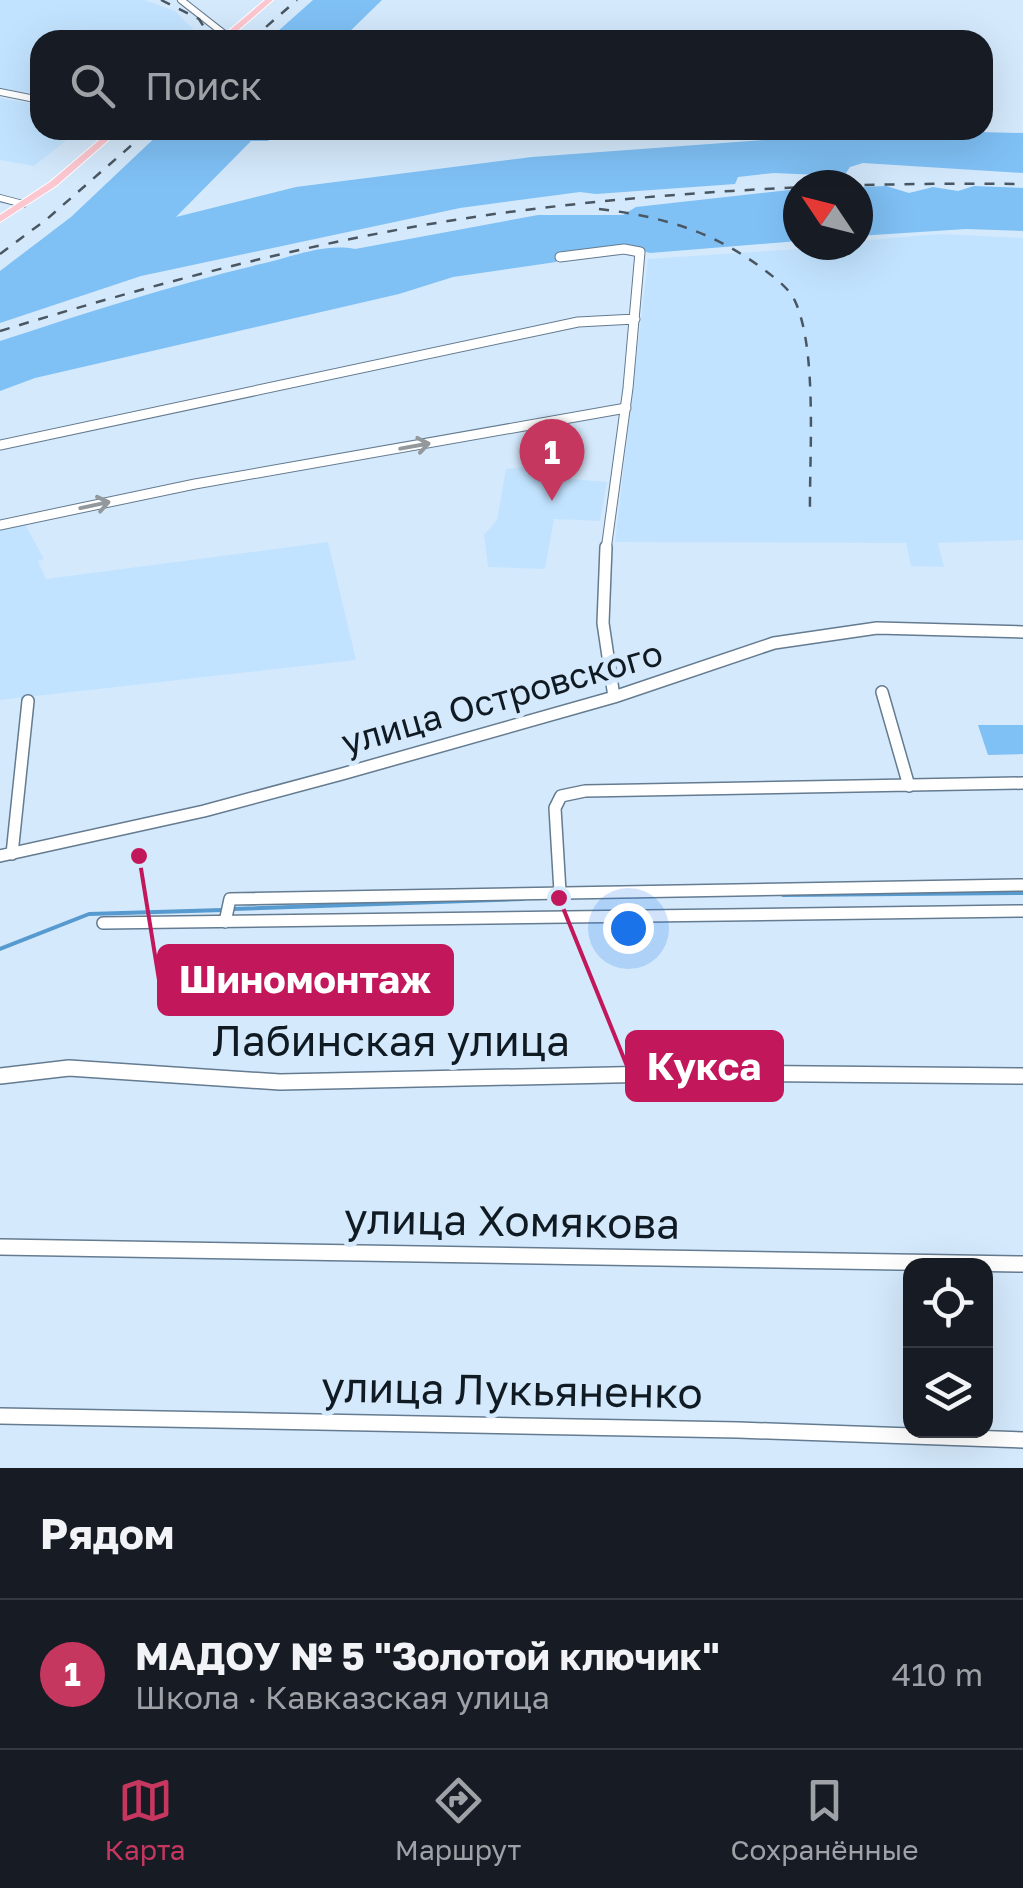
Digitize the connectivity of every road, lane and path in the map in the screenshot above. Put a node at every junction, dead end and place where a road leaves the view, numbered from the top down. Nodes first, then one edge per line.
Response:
1 (181, 0) edge
2 (268, 0) edge
3 (216, 30) edge
4 (234, 30) edge
5 (0, 92) edge
6 (30, 98) edge
7 (105, 140) edge
8 (0, 198) edge
9 (23, 204) junction
10 (0, 219) edge
11 (560, 257) dead end
12 (635, 319) junction
13 (626, 408) junction
14 (0, 446) edge
15 (0, 525) edge
16 (1023, 632) edge
17 (882, 692) dead end
18 (614, 697) junction
19 (28, 701) dead end
20 (1023, 784) edge
21 (909, 786) junction
22 (6, 855) edge
23 (1023, 885) edge
24 (560, 892) junction
25 (1023, 911) edge
26 (227, 913) junction
27 (103, 923) dead end
28 (0, 1076) edge
29 (1023, 1076) edge
30 (0, 1248) edge
31 (1023, 1264) edge
32 (0, 1416) edge
33 (1023, 1440) edge

1 - 3 street
2 - 4 main road
5 - 6 street
7 - 9 main road
8 - 9 street
9 - 10 main road
11 - 12 street
12 - 13 street
12 - 14 street
15 -> 13 street
13 - 18 street
16 - 18 street, улица Островского
17 - 21 street
18 - 22 street, улица Островского
19 - 22 street
20 - 21 street
21 - 24 street
23 - 24 street
24 - 26 street
25 - 26 street
26 - 27 street
28 - 29 street, Лабинская улица
30 - 31 street, улица Хомякова
32 - 33 street, улица Лукьяненко

